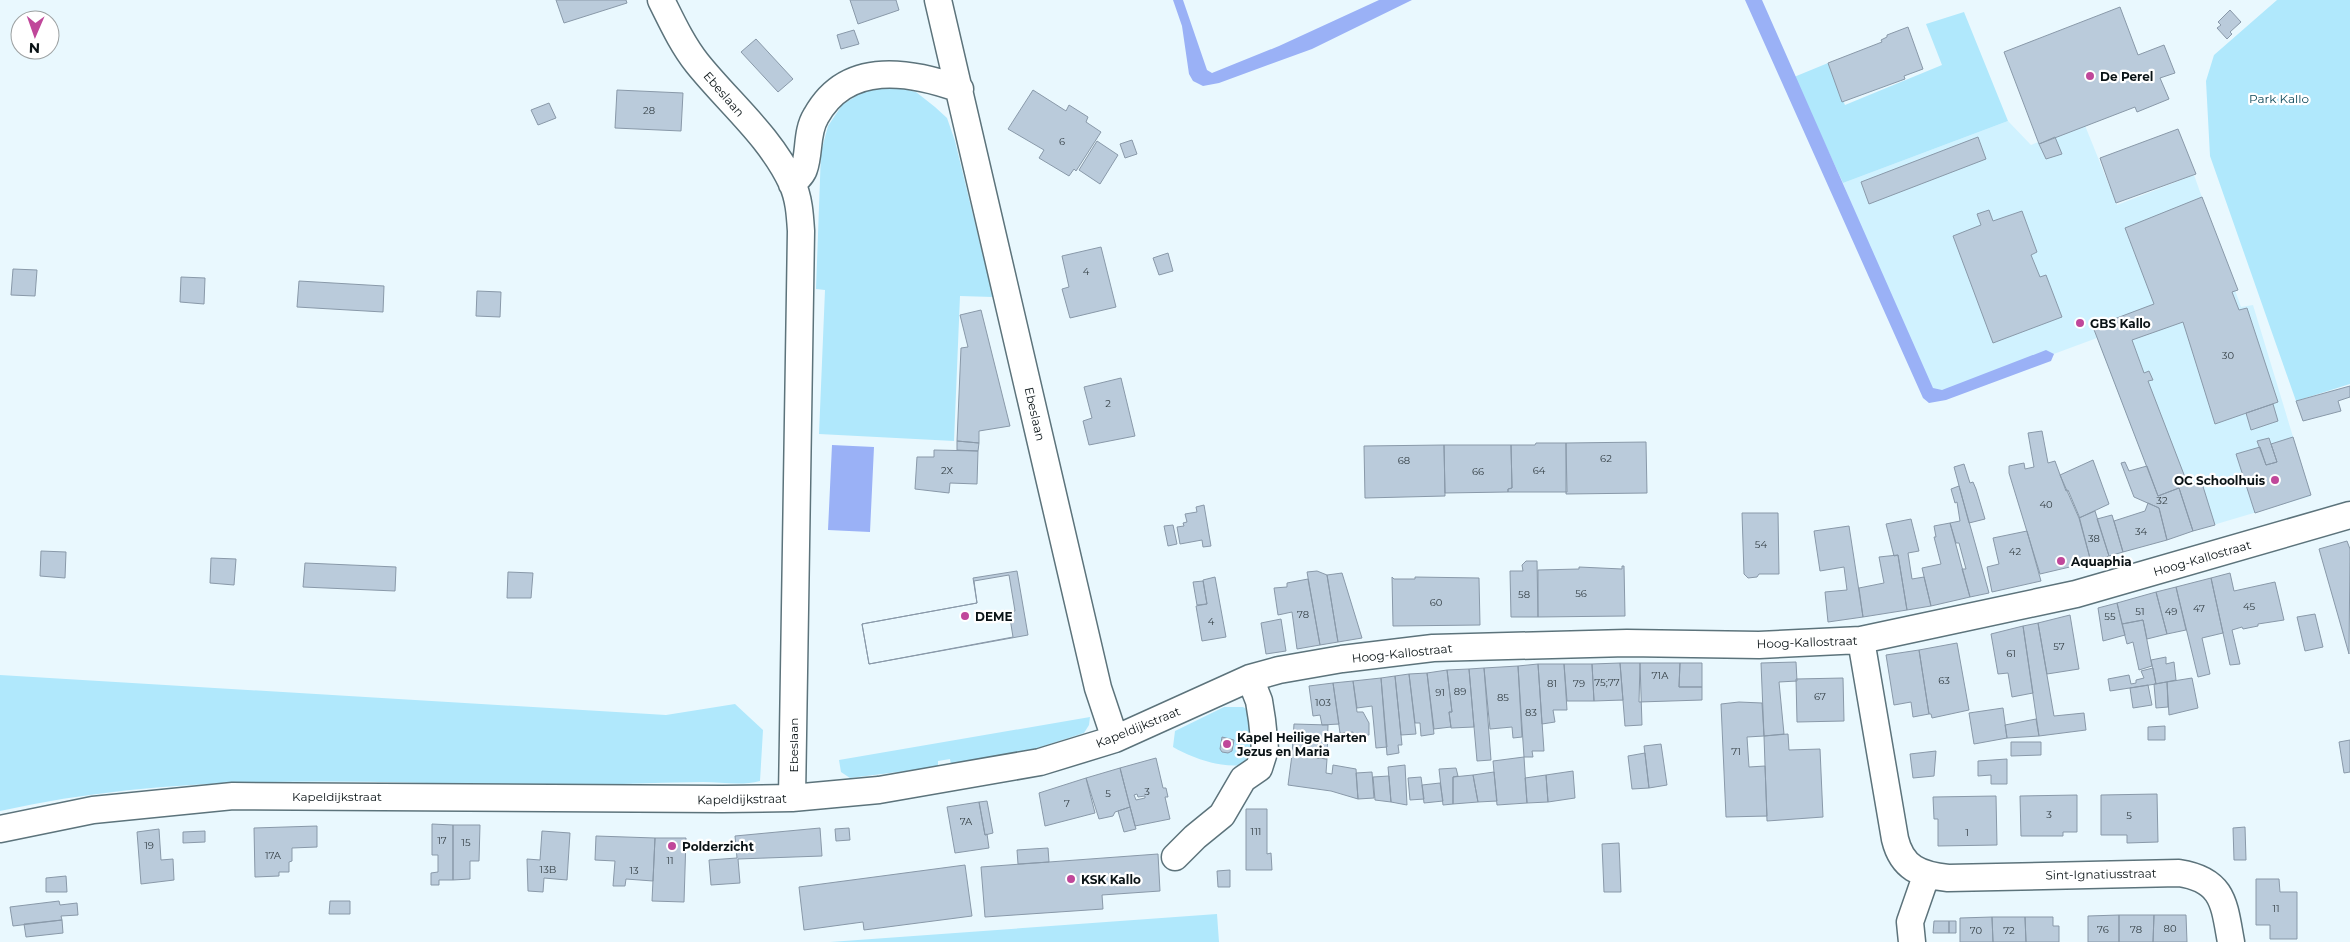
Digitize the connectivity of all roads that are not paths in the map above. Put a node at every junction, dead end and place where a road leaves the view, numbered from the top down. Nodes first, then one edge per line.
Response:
1 (661, 0) edge
2 (938, 0) edge
3 (960, 89) junction
4 (792, 184) junction
5 (2350, 515) edge
6 (1861, 640) junction
7 (1250, 678) junction
8 (1115, 738) junction
9 (792, 798) junction
10 (0, 828) edge
11 (1176, 857) dead end
12 (1926, 876) junction
13 (1912, 942) edge
14 (2231, 942) edge

1 - 4 street, Ebeslaan
2 - 3 street, Ebeslaan
3 - 4 street
3 - 8 street, Ebeslaan
4 - 9 street, Ebeslaan
5 - 6 street, Hoog-Kallostraat
6 - 7 street, Hoog-Kallostraat
6 - 12 street
7 - 8 street, Kapeldijkstraat
7 - 11 street
8 - 9 street, Kapeldijkstraat
9 - 10 street, Kapeldijkstraat
12 - 13 street
12 - 14 street, Sint-Ignatiusstraat

